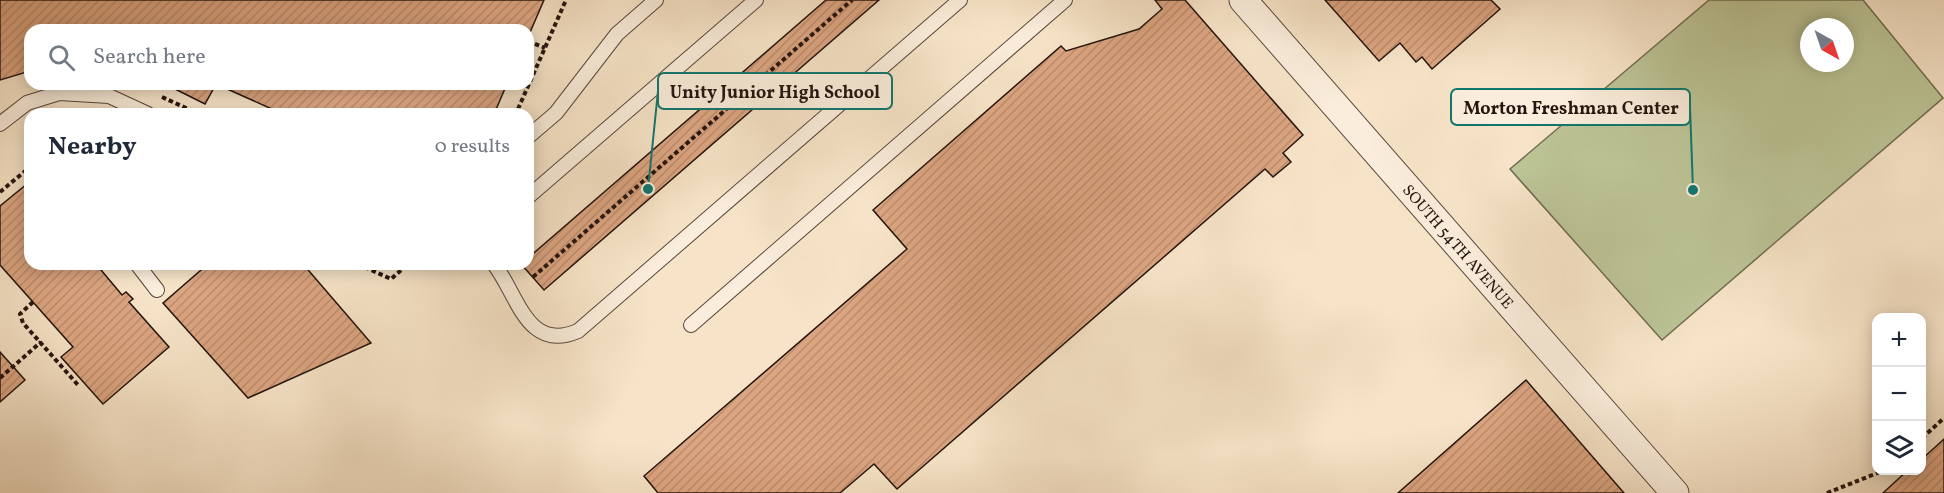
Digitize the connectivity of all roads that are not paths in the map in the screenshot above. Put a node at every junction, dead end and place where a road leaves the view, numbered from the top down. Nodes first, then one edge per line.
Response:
1 (656, 0) edge
2 (756, 0) edge
3 (960, 0) edge
4 (1065, 0) edge
5 (1243, 0) edge
6 (135, 108) edge
7 (0, 124) edge
8 (534, 132) edge
9 (534, 192) edge
10 (142, 270) edge
11 (498, 270) edge
12 (157, 290) dead end
13 (691, 325) dead end
14 (1675, 493) edge

1 - 8 lane
2 - 9 lane
3 - 11 lane
4 - 13 lane
5 - 14 street, SOUTH 54TH AVENUE
6 - 7 lane
10 - 12 lane

